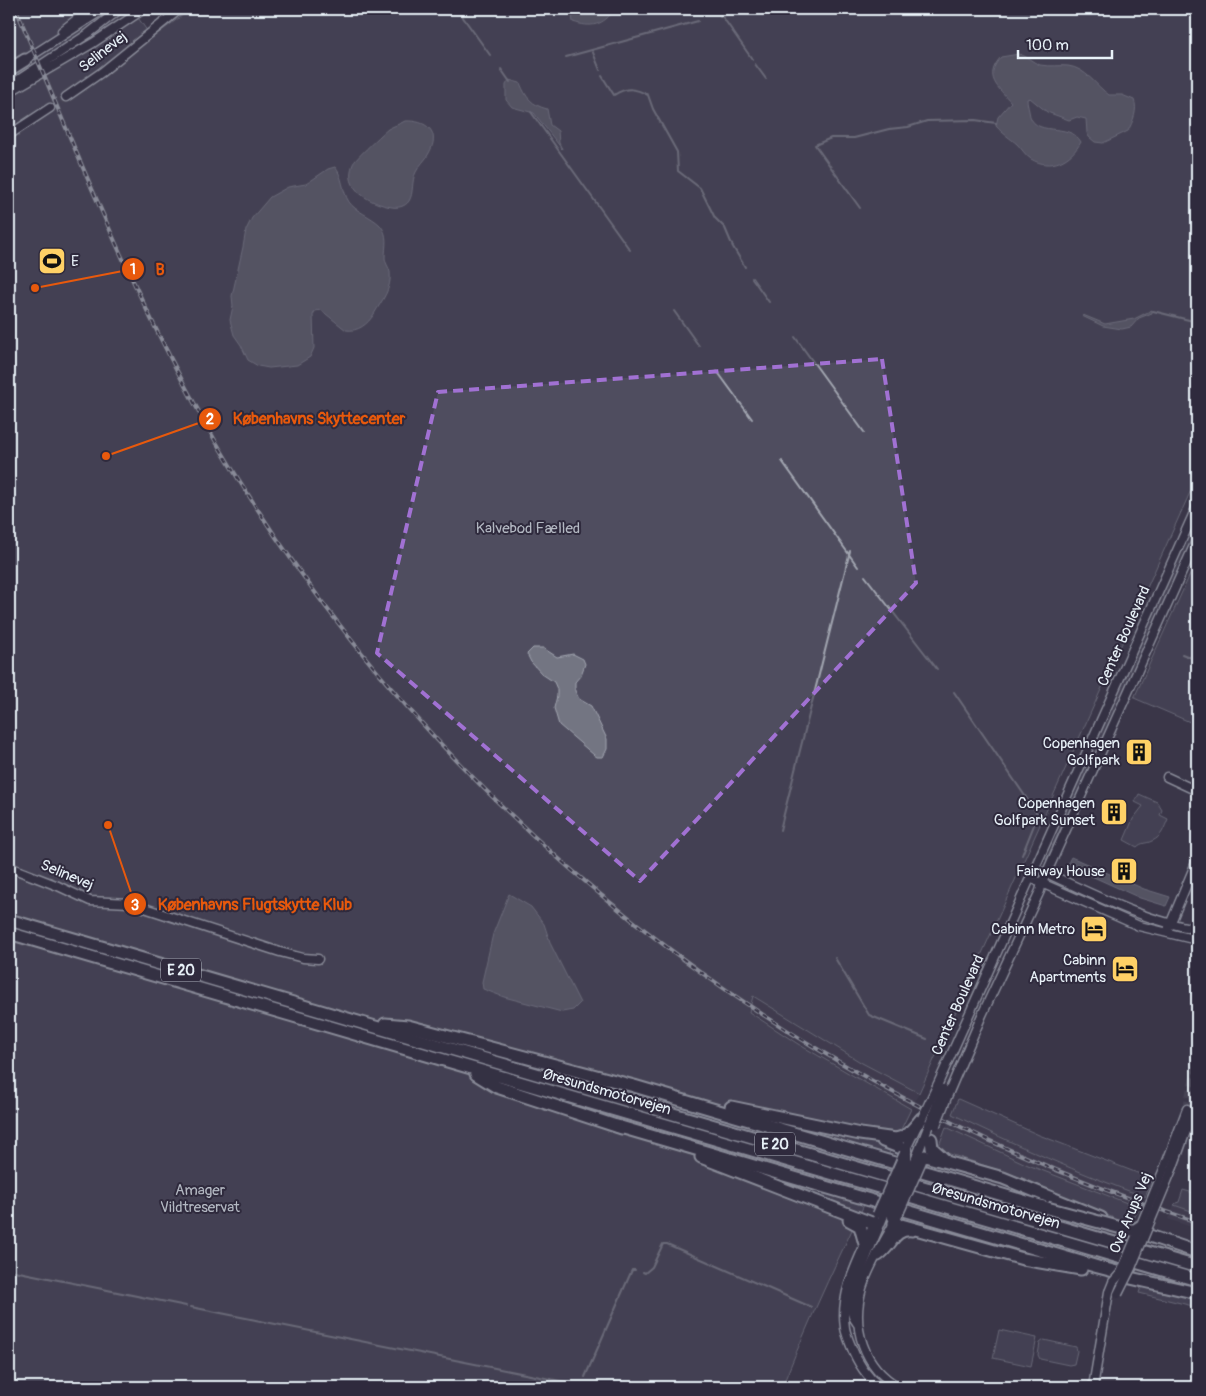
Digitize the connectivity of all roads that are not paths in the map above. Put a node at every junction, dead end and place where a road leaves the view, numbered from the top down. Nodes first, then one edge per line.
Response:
1 (90, 9) edge
2 (104, 9) edge
3 (120, 9) edge
4 (144, 9) edge
5 (180, 9) edge
6 (25, 60) junction
7 (9, 70) edge
8 (9, 86) edge
9 (9, 92) edge
10 (66, 97) tunnel mouth
11 (50, 108) tunnel mouth
12 (9, 135) edge
13 (1197, 506) edge
14 (1197, 539) edge
15 (1166, 777) dead end
16 (1197, 791) edge
17 (1197, 860) edge
18 (9, 867) edge
19 (1035, 868) junction
20 (1046, 874) junction
21 (1031, 879) junction
22 (1042, 883) junction
23 (9, 920) edge
24 (1170, 924) junction
25 (1197, 929) edge
26 (9, 934) edge
27 (1166, 934) junction
28 (1197, 940) edge
29 (318, 959) dead end
30 (353, 1020) junction
31 (462, 1065) junction
32 (634, 1086) junction
33 (943, 1089) junction
34 (1190, 1111) tunnel mouth
35 (929, 1121) junction
36 (617, 1126) junction
37 (860, 1134) junction
38 (931, 1139) junction
39 (906, 1152) junction
40 (920, 1157) junction
41 (947, 1161) junction
42 (1169, 1166) junction
43 (770, 1185) junction
44 (885, 1219) junction
45 (1140, 1226) junction
46 (928, 1233) junction
47 (865, 1244) junction
48 (1197, 1252) edge
49 (878, 1255) junction
50 (1197, 1267) edge
51 (1126, 1270) junction
52 (1197, 1280) edge
53 (1197, 1293) edge
54 (858, 1325) junction
55 (1103, 1327) junction
56 (865, 1351) junction
57 (855, 1356) junction
58 (880, 1387) edge
59 (899, 1387) edge
60 (1094, 1387) edge

1 - 6 street
2 - 6 street
3 - 8 street
4 - 9 street
5 - 10 street, Selinevej
6 - 7 highway
11 - 12 street
13 - 19 street, Center Boulevard
14 - 20 street, Center Boulevard
15 - 16 street
17 - 24 street
18 - 29 street, Selinevej
19 - 20 street
19 - 21 street, Center Boulevard
20 - 22 street, Center Boulevard
20 - 24 street
21 - 22 street
21 - 33 street, Center Boulevard
22 - 27 street
22 - 33 street, Center Boulevard
23 - 30 highway, Øresundsmotorvejen / E 20
24 - 25 street
24 - 27 street
26 - 31 highway, Øresundsmotorvejen / E 20
27 - 28 street
30 - 32 highway
30 - 50 highway, Øresundsmotorvejen / E 20
31 - 36 highway
31 - 52 highway, Øresundsmotorvejen / E 20
32 - 37 highway
32 - 45 highway, bridge
33 - 35 street, Center Boulevard, bridge
33 - 35 street, Center Boulevard, bridge
34 - 42 street, Ove Arups Vej
35 - 37 highway
35 - 38 street, Center Boulevard
35 - 39 street, Center Boulevard
35 - 40 street
36 - 43 highway
36 - 51 highway
37 - 39 highway
38 - 40 street, Center Boulevard
38 - 41 highway
39 - 40 street
39 - 44 street, Center Boulevard, bridge
40 - 41 highway
40 - 44 street, Center Boulevard, bridge
41 - 48 highway
42 - 45 street, Ove Arups Vej, bridge
42 - 51 street, Ove Arups Vej, bridge
43 - 44 highway
43 - 47 highway
44 - 46 highway
44 - 47 street, Center Boulevard
44 - 49 street, Center Boulevard
44 - 54 street
45 - 51 street, Ove Arups Vej, bridge
46 - 49 highway
46 - 53 highway
47 - 57 street, Center Boulevard
49 - 54 street, Center Boulevard
51 - 55 street, Ove Arups Vej, bridge
51 - 55 street, Ove Arups Vej, bridge
54 - 56 street, Center Boulevard
55 - 60 street, Ove Arups Vej
56 - 57 street
56 - 59 street, Center Boulevard
57 - 58 street, Center Boulevard

